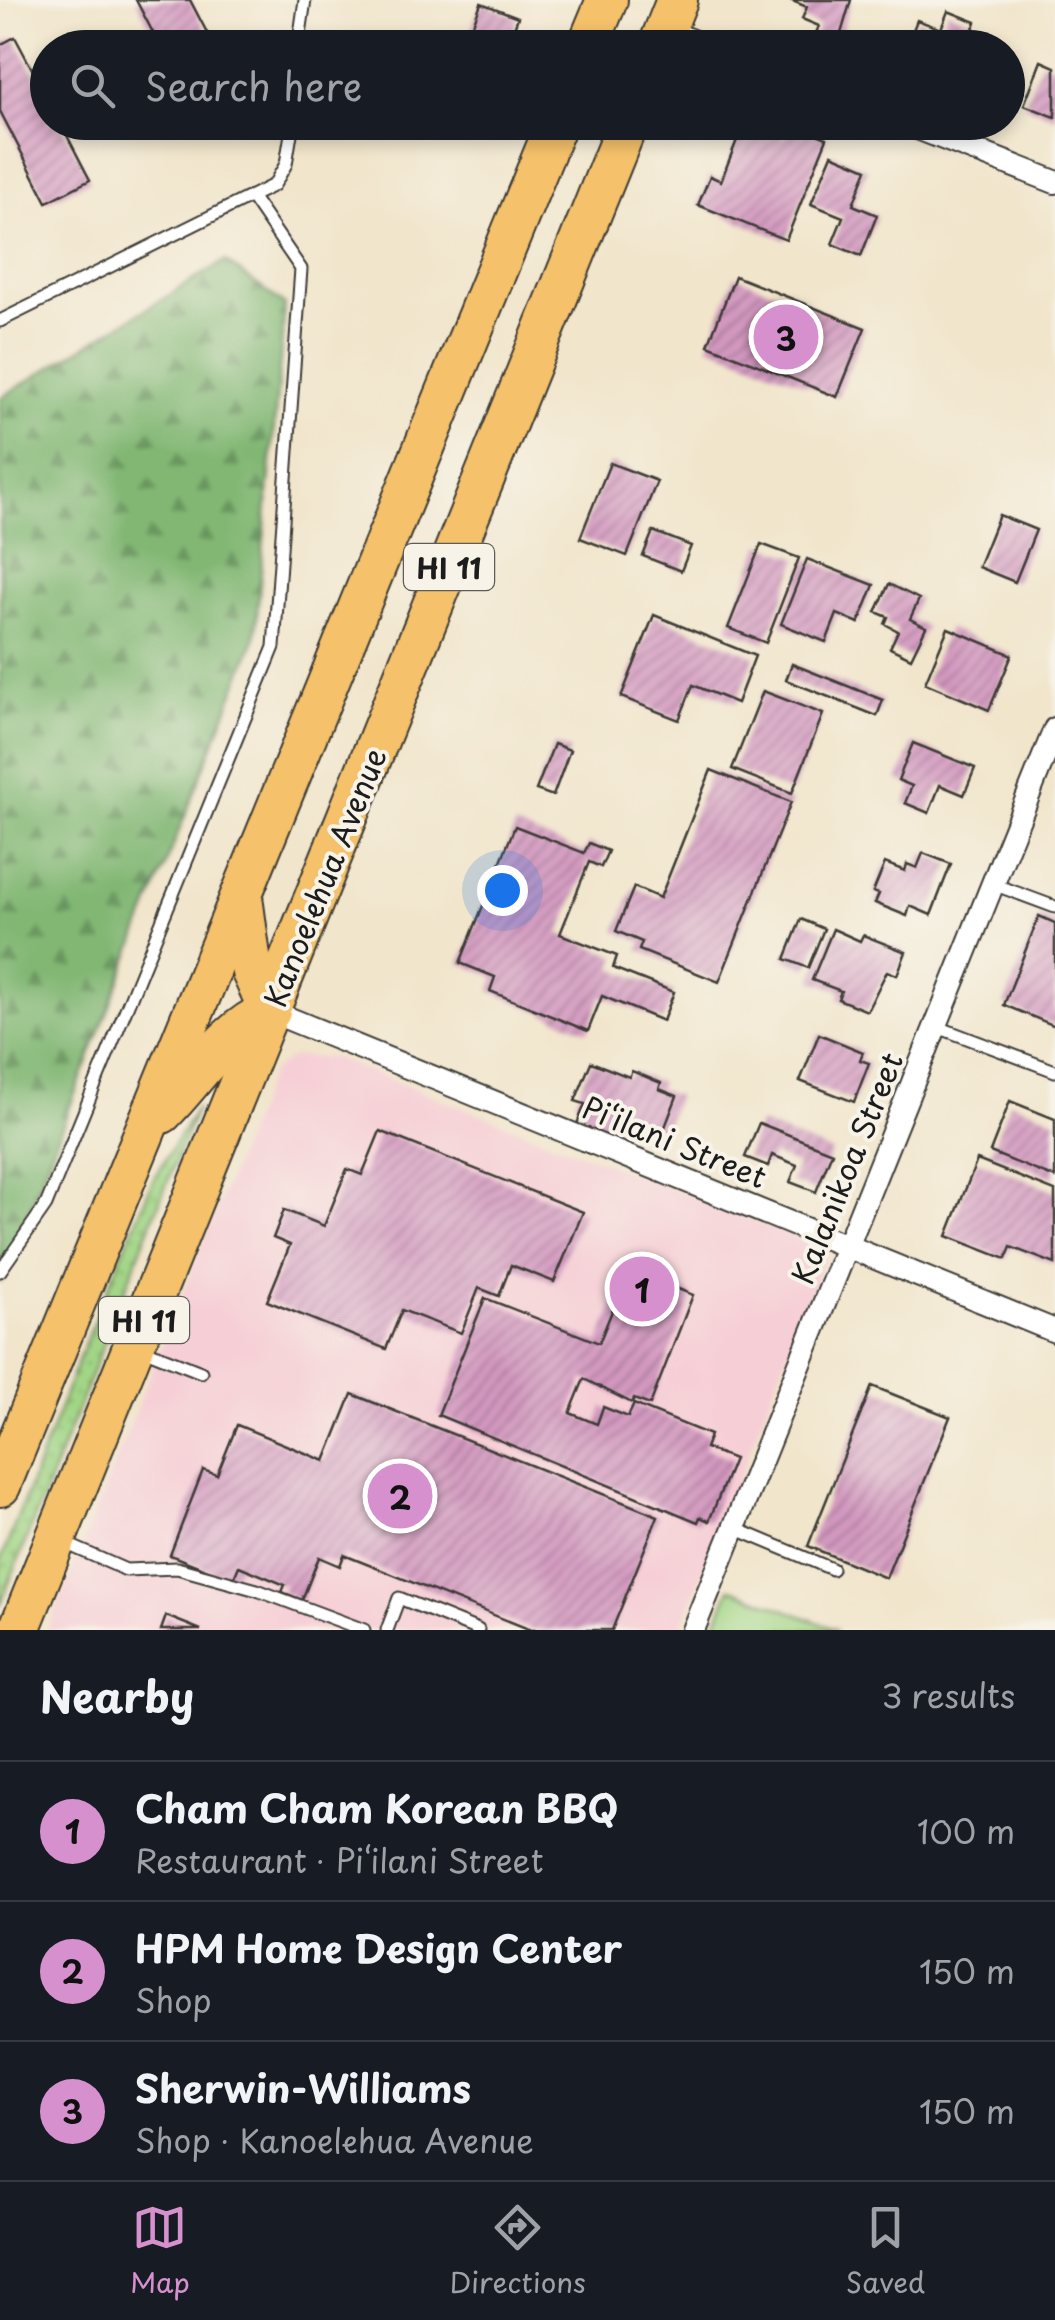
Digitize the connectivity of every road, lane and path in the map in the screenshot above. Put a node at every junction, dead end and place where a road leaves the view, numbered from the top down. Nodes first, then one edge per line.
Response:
1 (305, 0) edge
2 (600, 2) edge
3 (301, 30) edge
4 (592, 30) edge
5 (290, 140) edge
6 (550, 140) edge
7 (621, 140) edge
8 (948, 140) edge
9 (1055, 182) edge
10 (253, 199) junction
11 (0, 321) edge
12 (1055, 730) edge
13 (992, 884) junction
14 (242, 897) junction
15 (1055, 907) edge
16 (270, 1011) junction
17 (936, 1026) junction
18 (1055, 1071) edge
19 (144, 1130) junction
20 (848, 1244) junction
21 (0, 1271) edge
22 (1055, 1331) edge
23 (134, 1346) junction
24 (201, 1372) dead end
25 (0, 1486) edge
26 (734, 1528) junction
27 (56, 1539) junction
28 (832, 1569) dead end
29 (19, 1630) edge
30 (364, 1630) edge
31 (387, 1630) edge
32 (478, 1630) edge
33 (693, 1630) edge

1 - 3 lane
2 - 4 highway
5 - 10 lane
6 - 14 highway, HI 11
7 - 16 highway, Kanoelehua Avenue / HI 11
8 - 9 street
10 - 11 lane
10 - 21 lane
12 - 13 street, Kalanikoa Street
13 - 15 lane
13 - 17 street, Kalanikoa Street
14 - 16 highway
14 - 19 highway, HI 11
16 - 19 highway
16 - 20 street, Pi‘ilani Street
16 - 23 highway, Kanoelehua Avenue / HI 11
17 - 18 lane
17 - 20 street, Kalanikoa Street
19 - 25 highway, HI 11
20 - 22 street, Pi‘ilani Street
20 - 26 street, Kalanikoa Street
23 - 24 lane
23 - 27 highway, Kanoelehua Avenue / HI 11
26 - 28 lane
26 - 33 street, Kalanikoa Street
27 - 29 highway, Kanoelehua Avenue / HI 11
27 - 30 lane
31 - 32 lane

